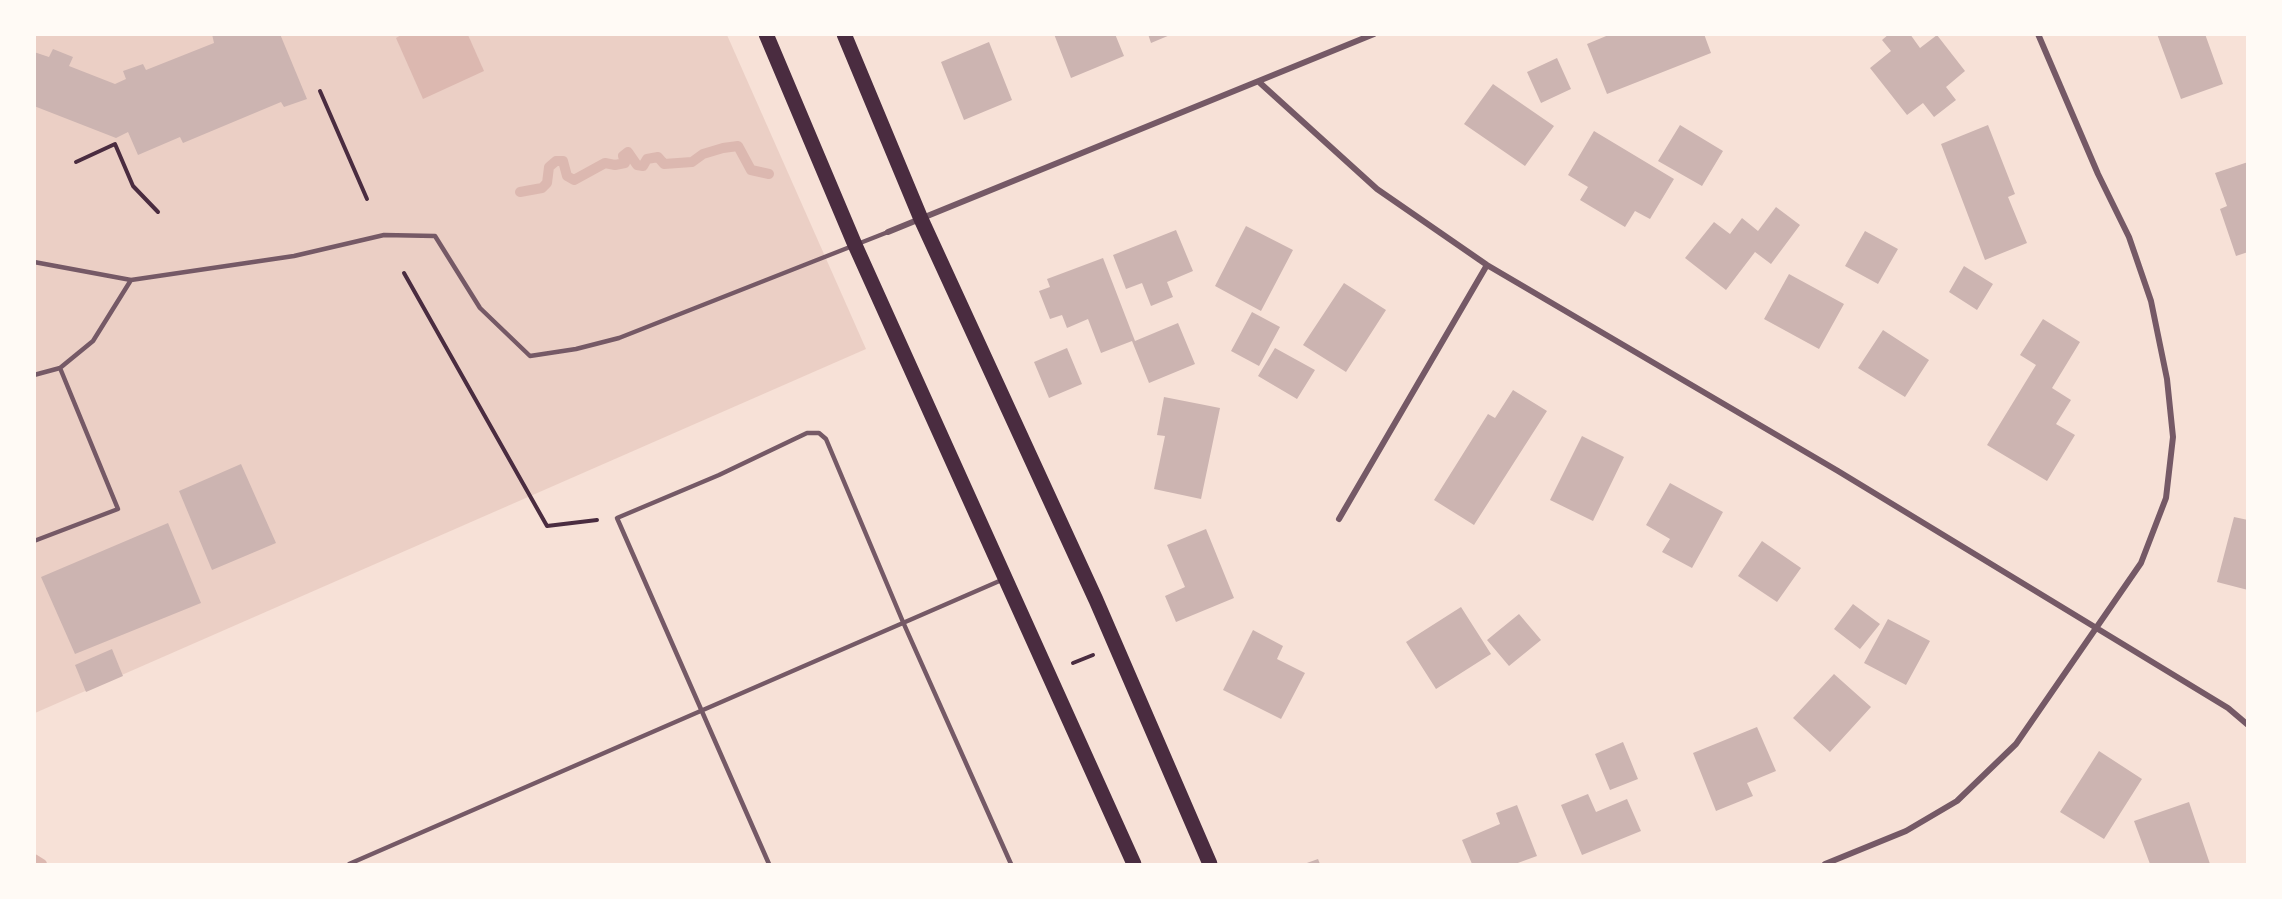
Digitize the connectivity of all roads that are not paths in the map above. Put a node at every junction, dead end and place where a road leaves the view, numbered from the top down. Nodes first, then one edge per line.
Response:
1 (766, 34) edge
2 (844, 34) edge
3 (1374, 34) edge
4 (2038, 34) edge
5 (1258, 82) junction
6 (921, 219) junction
7 (888, 232) joint
8 (855, 245) junction
9 (34, 262) edge
10 (1487, 266) junction
11 (131, 280) junction
12 (60, 368) junction
13 (34, 375) edge
14 (1339, 519) dead end
15 (34, 541) edge
16 (1006, 578) junction
17 (903, 622) junction
18 (2096, 629) junction
19 (702, 711) junction
20 (2247, 725) edge
21 (349, 864) edge
22 (769, 864) edge
23 (1011, 864) edge
24 (1134, 864) edge
25 (1210, 864) edge
26 (1825, 864) edge

1 - 8 main road
2 - 6 main road
3 - 5 street
4 - 18 street
5 - 6 street
5 - 10 street
6 - 7 street
6 - 25 main road
7 - 8 lane
8 - 11 lane
8 - 16 main road
9 - 11 lane
10 - 14 street
10 - 18 street
11 - 12 lane
12 - 13 lane
12 - 15 lane
16 - 17 lane
16 - 24 main road
17 - 19 lane
17 - 19 lane
17 - 23 lane
18 - 20 street
18 - 26 street
19 - 21 lane
19 - 22 lane

